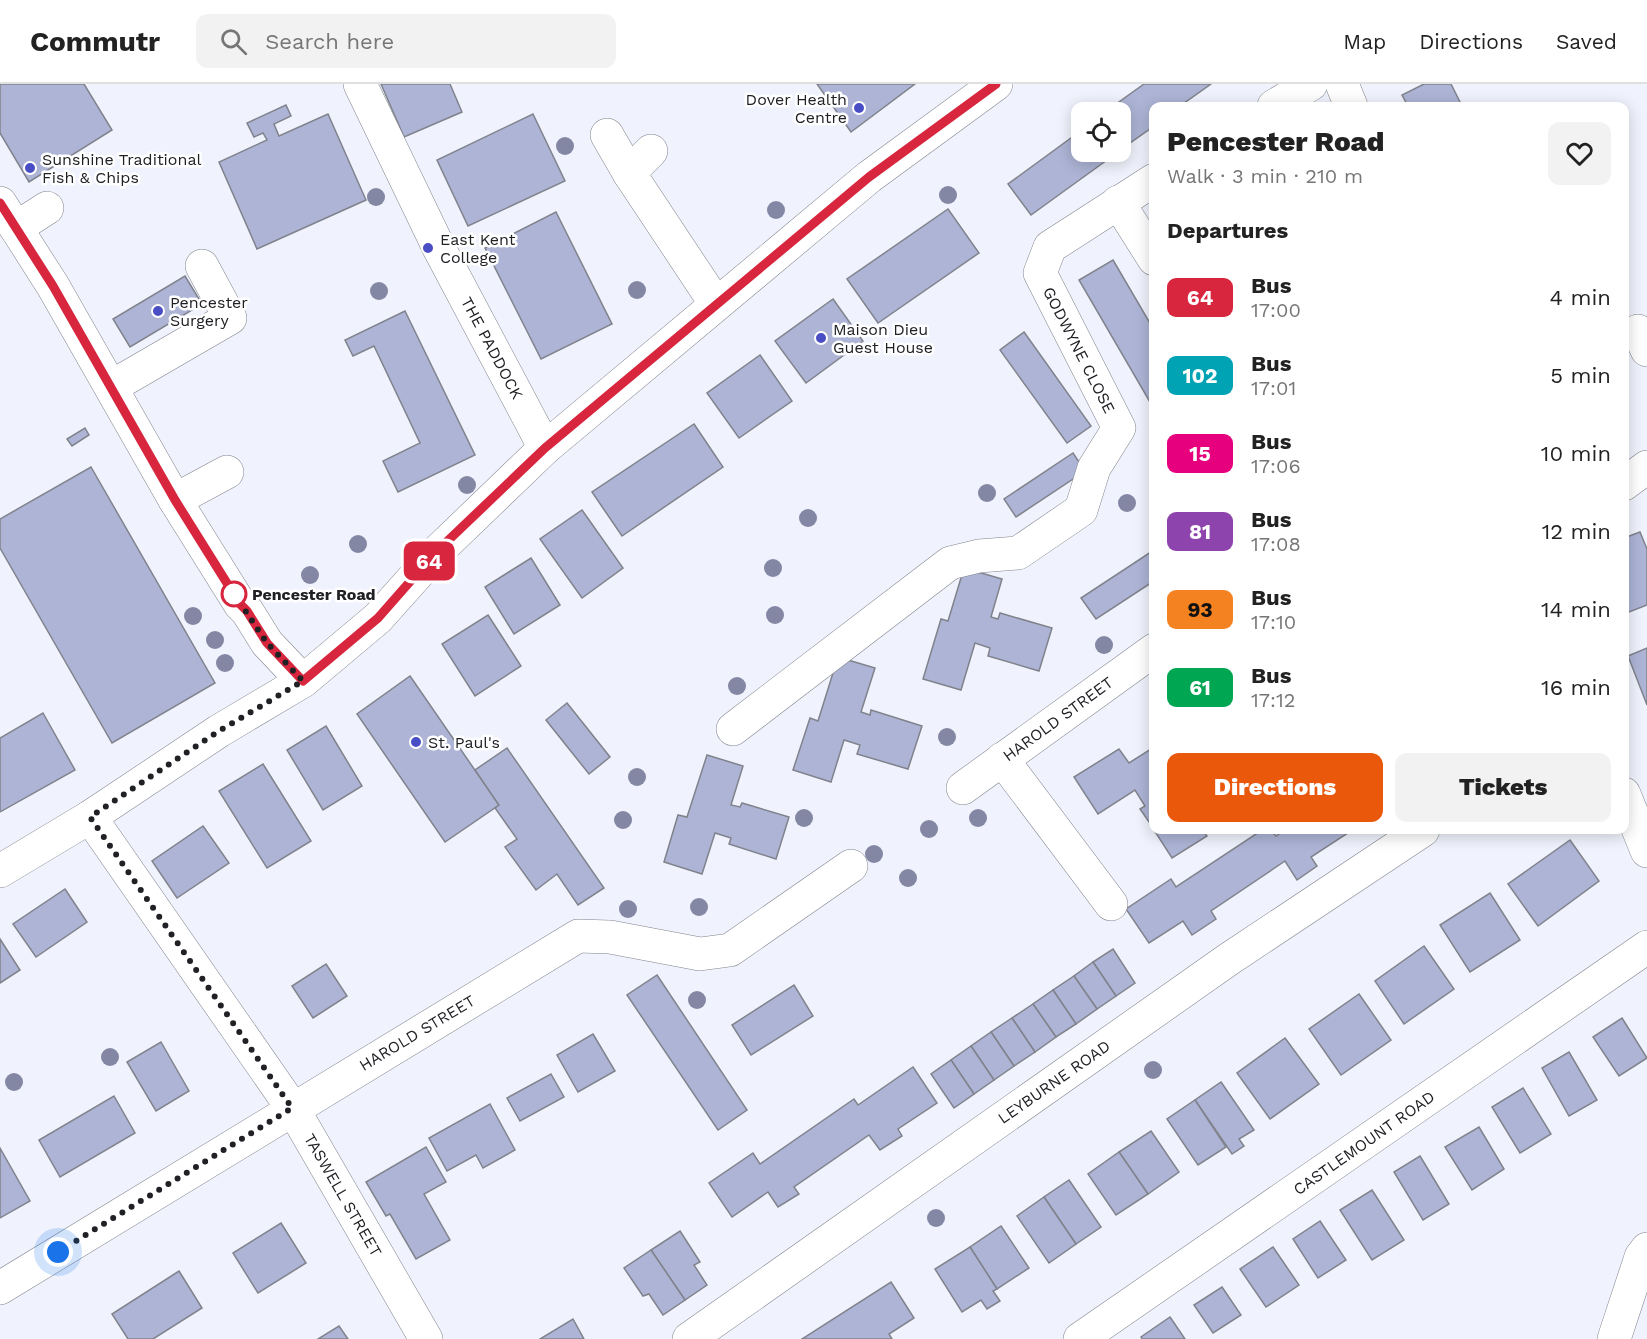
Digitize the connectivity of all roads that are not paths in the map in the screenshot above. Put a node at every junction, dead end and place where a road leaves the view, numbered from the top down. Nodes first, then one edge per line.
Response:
1 (360, 84) edge
2 (996, 84) edge
3 (1311, 84) edge
4 (1342, 84) edge
5 (1281, 102) edge
6 (1349, 102) edge
7 (607, 135) dead end
8 (1149, 183) edge
9 (1118, 202) junction
10 (47, 208) dead end
11 (9, 217) edge
12 (1149, 251) edge
13 (202, 266) dead end
14 (716, 304) junction
15 (111, 387) junction
16 (545, 448) junction
17 (1647, 467) edge
18 (227, 472) dead end
19 (1629, 480) edge
20 (175, 500) junction
21 (1149, 654) edge
22 (303, 681) junction
23 (732, 729) dead end
24 (1002, 759) junction
25 (963, 788) dead end
26 (1629, 806) edge
27 (90, 817) junction
28 (1417, 834) edge
29 (1647, 851) edge
30 (851, 866) dead end
31 (0, 872) edge
32 (1111, 904) dead end
33 (1647, 947) edge
34 (292, 1108) junction
35 (1647, 1249) edge
36 (0, 1288) edge
37 (426, 1339) edge
38 (688, 1339) edge
39 (1080, 1339) edge
40 (1614, 1339) edge

1 - 16 street, THE PADDOCK
2 - 14 street
3 - 5 street
4 - 6 street
7 - 14 street
8 - 9 street, GODWYNE CLOSE
9 - 12 street
9 - 23 street, GODWYNE CLOSE
10 - 11 street
11 - 15 street
13 - 15 street
14 - 16 street
15 - 20 street
16 - 22 street
17 - 19 street
18 - 20 street
20 - 22 street
21 - 24 street, HAROLD STREET
22 - 27 street
24 - 25 street, HAROLD STREET
24 - 32 street
26 - 29 street
27 - 31 street
27 - 34 street, TASWELL STREET
28 - 38 street, LEYBURNE ROAD
30 - 34 street, HAROLD STREET
33 - 39 street, CASTLEMOUNT ROAD
34 - 36 street, HAROLD STREET
34 - 37 street, TASWELL STREET
35 - 40 street

